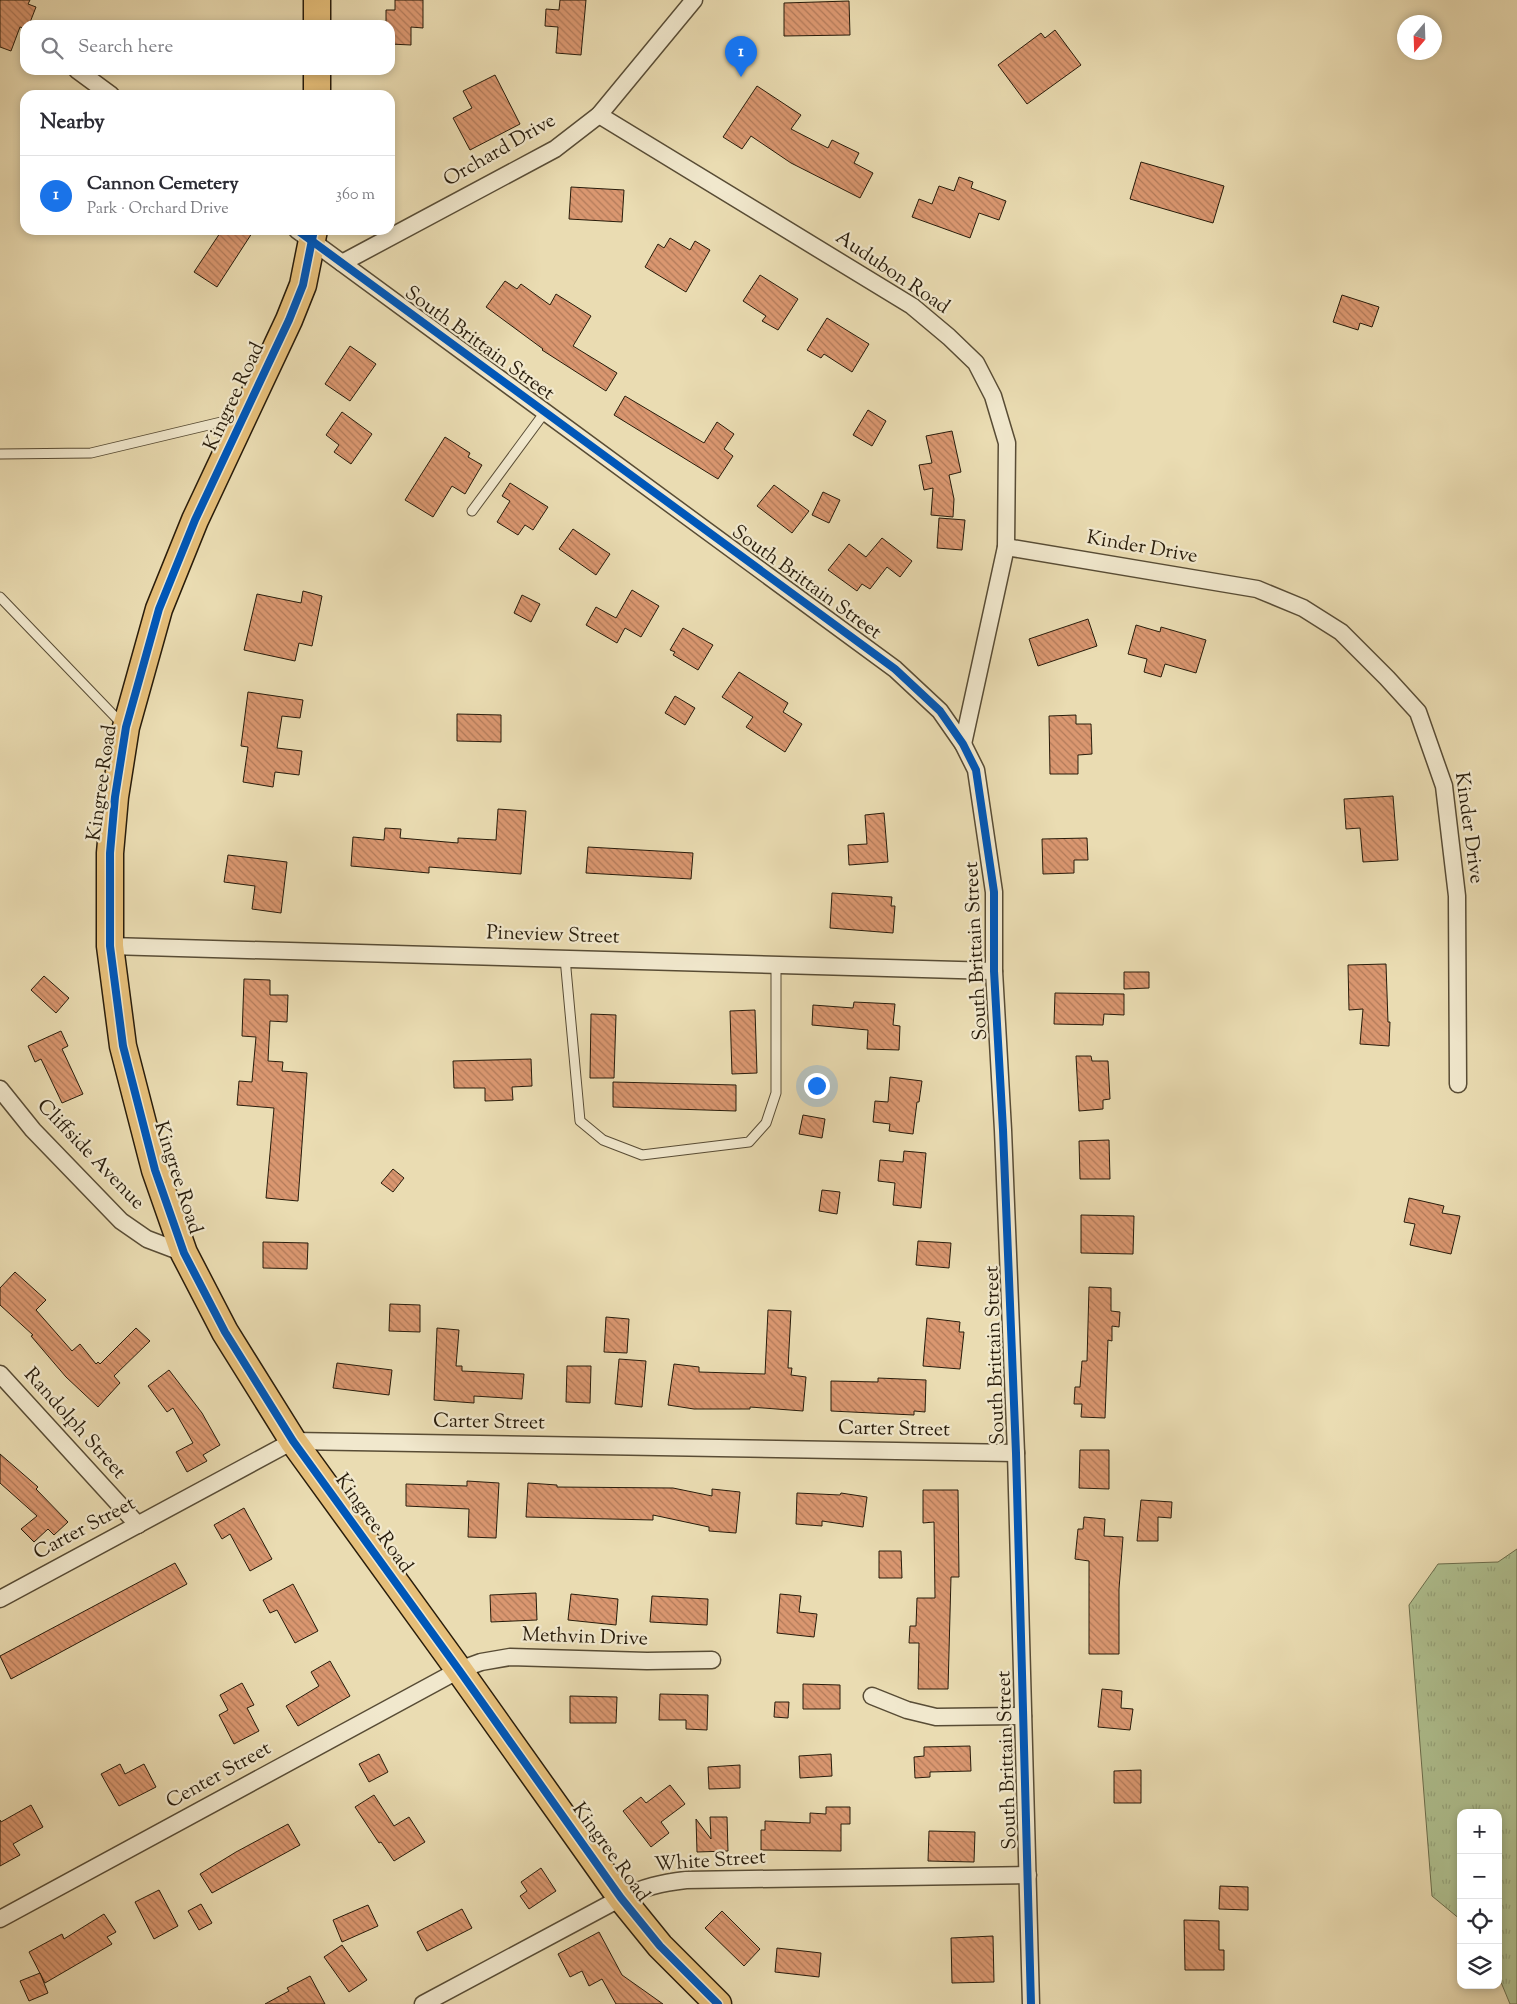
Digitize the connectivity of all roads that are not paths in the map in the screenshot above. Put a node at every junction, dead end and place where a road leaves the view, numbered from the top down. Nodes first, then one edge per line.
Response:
1 (317, 0) edge
2 (694, 0) edge
3 (317, 20) edge
4 (84, 75) edge
5 (317, 75) edge
6 (104, 90) edge
7 (318, 90) edge
8 (599, 115) junction
9 (308, 235) edge
10 (309, 235) edge
11 (394, 235) edge
12 (395, 235) edge
13 (342, 263) junction
14 (545, 412) junction
15 (244, 417) junction
16 (0, 454) edge
17 (472, 511) dead end
18 (1006, 547) junction
19 (0, 597) edge
20 (126, 727) junction
21 (963, 744) junction
22 (110, 946) junction
23 (565, 958) junction
24 (776, 964) junction
25 (994, 971) junction
26 (1458, 1084) dead end
27 (0, 1089) edge
28 (184, 1253) junction
29 (0, 1374) edge
30 (292, 1441) junction
31 (1016, 1453) junction
32 (138, 1524) junction
33 (0, 1599) edge
34 (712, 1660) dead end
35 (459, 1670) junction
36 (872, 1696) dead end
37 (1023, 1716) junction
38 (1028, 1875) junction
39 (621, 1898) junction
40 (0, 1919) edge
41 (423, 2004) edge
42 (718, 2004) edge
43 (1031, 2004) edge

1 - 3 main road
2 - 8 street, Orchard Drive
4 - 6 street
5 - 7 main road
8 - 12 street, Orchard Drive
8 - 18 street, Audubon Road
9 - 15 main road, Kingree Road
10 - 13 street, South Brittain Street
11 - 13 street, Orchard Drive
13 - 14 street, South Brittain Street
14 - 17 lane
14 - 21 street, South Brittain Street
15 - 16 lane
15 - 20 main road, Kingree Road
18 - 21 street, Audubon Road
18 - 26 street, Kinder Drive
19 - 20 lane
20 - 22 main road, Kingree Road
21 - 25 street, South Brittain Street
22 - 23 street, Pineview Street
22 - 28 main road, Kingree Road
23 - 24 street, Pineview Street
23 - 24 lane
24 - 25 street, Pineview Street
25 - 31 street, South Brittain Street
27 - 28 street, Cliffside Avenue
28 - 30 main road, Kingree Road
29 - 32 street, Randolph Street
30 - 31 street, Carter Street
30 - 32 street, Carter Street
30 - 35 main road, Kingree Road
31 - 37 street, South Brittain Street
32 - 33 street, Carter Street
34 - 35 street, Methvin Drive
35 - 39 main road, Kingree Road
35 - 40 street, Center Street
36 - 37 street
37 - 38 street, South Brittain Street
38 - 39 street, White Street
38 - 43 street, South Brittain Street
39 - 41 street, White Street
39 - 42 main road, Kingree Road

